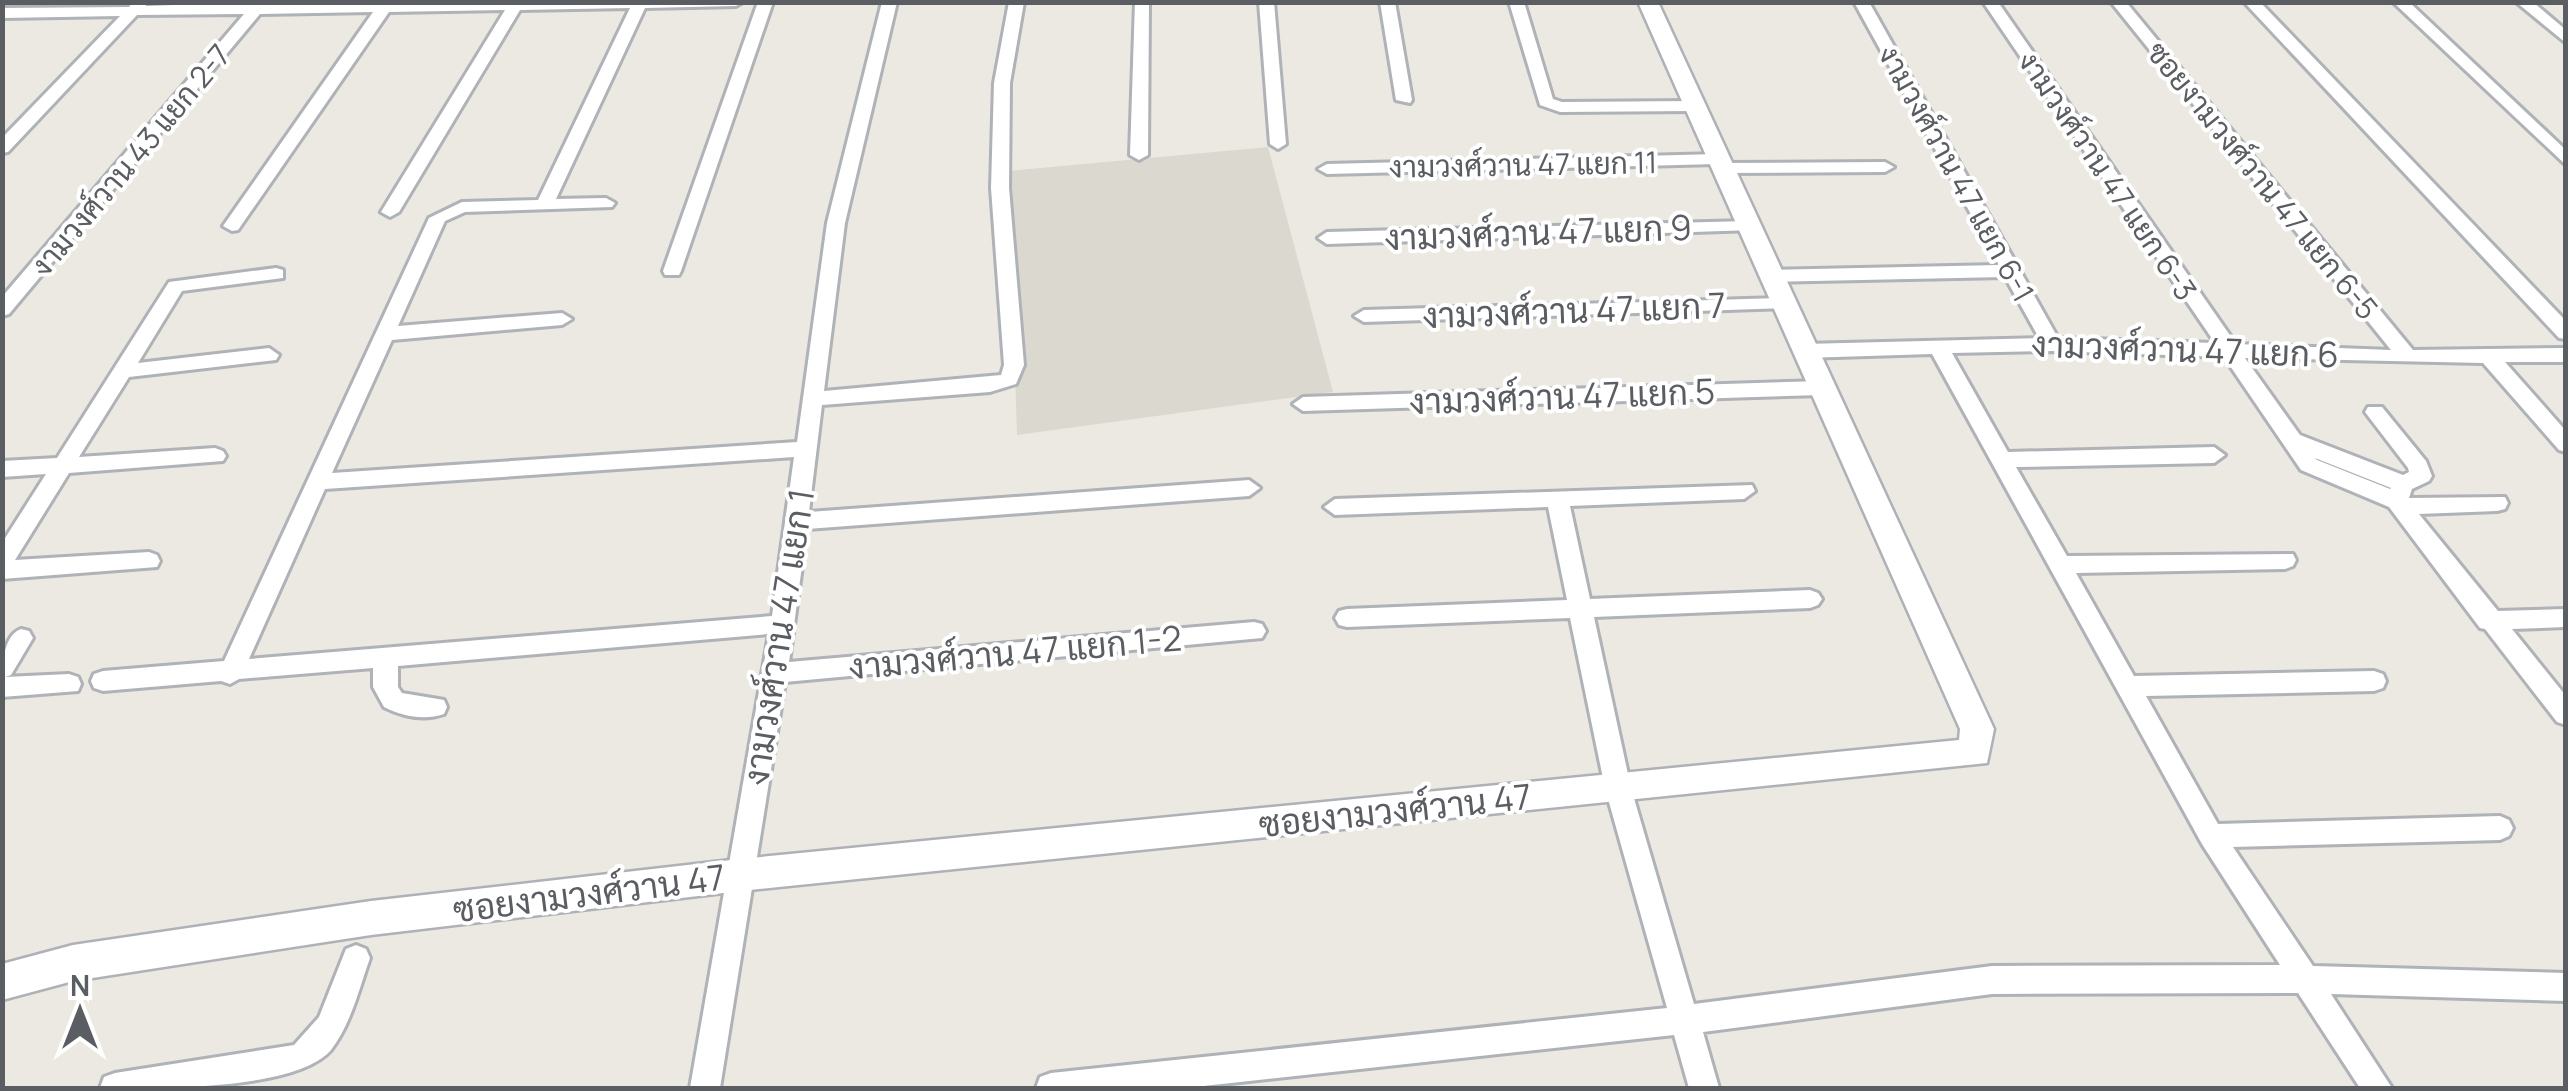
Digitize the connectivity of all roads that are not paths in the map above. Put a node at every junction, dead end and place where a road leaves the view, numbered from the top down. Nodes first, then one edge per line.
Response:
1 (736, 2) edge
2 (766, 2) edge
3 (890, 2) edge
4 (1017, 2) edge
5 (1142, 2) edge
6 (1266, 2) edge
7 (1386, 2) edge
8 (1516, 2) edge
9 (1648, 2) edge
10 (1861, 2) edge
11 (1990, 2) edge
12 (2118, 2) edge
13 (2251, 2) edge
14 (2400, 2) edge
15 (2523, 2) edge
16 (640, 3) edge
17 (516, 4) edge
18 (387, 5) edge
19 (259, 6) edge
20 (138, 7) edge
21 (6, 11) edge
22 (2566, 38) edge
23 (1404, 100) dead end
24 (1694, 106) junction
25 (1278, 144) dead end
26 (2, 148) edge
27 (1139, 156) dead end
28 (2566, 160) edge
29 (1720, 164) junction
30 (1886, 167) dead end
31 (1327, 169) dead end
32 (606, 203) dead end
33 (544, 205) junction
34 (390, 212) dead end
35 (232, 226) dead end
36 (1748, 226) junction
37 (1328, 238) dead end
38 (672, 271) dead end
39 (2013, 271) junction
40 (276, 274) dead end
41 (1777, 290) junction
42 (2, 310) edge
43 (1364, 316) dead end
44 (562, 320) dead end
45 (2566, 333) edge
46 (385, 334) junction
47 (2052, 344) junction
48 (1937, 346) junction
49 (2225, 348) junction
50 (1804, 351) junction
51 (269, 355) dead end
52 (2566, 356) edge
53 (2408, 358) junction
54 (2491, 359) junction
55 (123, 371) junction
56 (1821, 388) junction
57 (811, 399) junction
58 (1303, 404) dead end
59 (2375, 412) dead end
60 (2566, 446) edge
61 (806, 449) junction
62 (2214, 455) dead end
63 (214, 456) dead end
64 (2002, 460) junction
65 (65, 464) junction
66 (2, 468) edge
67 (320, 482) junction
68 (1249, 488) dead end
69 (1744, 491) dead end
70 (2401, 497) junction
71 (1557, 498) junction
72 (2497, 504) dead end
73 (1335, 506) dead end
74 (798, 521) junction
75 (2284, 560) dead end
76 (2, 562) edge
77 (149, 562) dead end
78 (2060, 565) junction
79 (2, 570) edge
80 (1810, 600) dead end
81 (1583, 608) junction
82 (1347, 618) dead end
83 (2566, 618) edge
84 (2488, 621) junction
85 (784, 624) junction
86 (1254, 632) dead end
87 (22, 638) dead end
88 (386, 661) junction
89 (3, 670) edge
90 (775, 673) junction
91 (230, 674) junction
92 (103, 681) dead end
93 (2374, 681) dead end
94 (69, 684) dead end
95 (2128, 686) junction
96 (2, 687) edge
97 (435, 707) dead end
98 (2566, 714) edge
99 (1618, 788) junction
100 (2500, 828) dead end
101 (2211, 836) junction
102 (740, 875) junction
103 (356, 958) dead end
104 (2302, 979) junction
105 (2, 982) edge
106 (2566, 988) edge
107 (1684, 1020) junction
108 (116, 1088) edge
109 (704, 1088) edge
110 (1051, 1088) edge
111 (1704, 1088) edge
112 (2376, 1088) edge

1 - 16 street
2 - 38 street
3 - 57 street, งามวงศ์วาน 47 แยก 1
4 - 57 street
5 - 27 street
6 - 25 street
7 - 23 street
8 - 24 street
9 - 24 street, ซอยงามวงศ์วาน 47
10 - 39 street, งามวงศ์วาน 47 แยก 6-1
11 - 49 street, งามวงศ์วาน 47 แยก 6-3
12 - 53 street, ซอยงามวงศ์วาน 47 แยก 6-5
13 - 45 street
14 - 28 street
15 - 22 street
16 - 17 street
16 - 33 street
17 - 18 street
17 - 34 street
18 - 19 street
18 - 35 street
19 - 20 street
19 - 42 street, งามวงศ์วาน 43 แยก 2-7
20 - 21 street
20 - 26 street
24 - 29 street, ซอยงามวงศ์วาน 47
29 - 30 street, งามวงศ์วาน 47 แยก 11
29 - 31 street, งามวงศ์วาน 47 แยก 11
29 - 36 street, ซอยงามวงศ์วาน 47
32 - 33 street
33 - 46 street
36 - 37 street, งามวงศ์วาน 47 แยก 9
36 - 41 street, ซอยงามวงศ์วาน 47
39 - 41 street, งามวงศ์วาน 47 แยก 7
39 - 47 street, งามวงศ์วาน 47 แยก 6-1
40 - 55 street
41 - 43 street, งามวงศ์วาน 47 แยก 7
41 - 50 street, ซอยงามวงศ์วาน 47
44 - 46 street
46 - 67 street
47 - 48 street, งามวงศ์วาน 47 แยก 6
47 - 49 street, งามวงศ์วาน 47 แยก 6
48 - 50 street, งามวงศ์วาน 47 แยก 6
48 - 64 street
49 - 53 street, งามวงศ์วาน 47 แยก 6
49 - 70 street, งามวงศ์วาน 47 แยก 6-3
50 - 56 street, ซอยงามวงศ์วาน 47
51 - 55 street
52 - 54 street, งามวงศ์วาน 47 แยก 6
53 - 54 street, งามวงศ์วาน 47 แยก 6
54 - 60 street
55 - 65 street
56 - 58 street, งามวงศ์วาน 47 แยก 5
56 - 99 street, ซอยงามวงศ์วาน 47
57 - 61 street, งามวงศ์วาน 47 แยก 1
59 - 70 street
61 - 67 street
61 - 74 street, งามวงศ์วาน 47 แยก 1
62 - 64 street
63 - 65 street
64 - 78 street
65 - 66 street
65 - 76 street
67 - 91 street
68 - 74 street
69 - 71 street
70 - 72 street
70 - 84 street
71 - 73 street
71 - 81 street
74 - 85 street, งามวงศ์วาน 47 แยก 1
75 - 78 street
77 - 79 street
78 - 95 street
80 - 81 street
81 - 82 street
81 - 99 street
83 - 84 street
84 - 98 street
85 - 88 street
85 - 90 street, งามวงศ์วาน 47 แยก 1
86 - 90 street, งามวงศ์วาน 47 แยก 1-2
87 - 89 street
88 - 91 street
88 - 97 street
90 - 102 street, งามวงศ์วาน 47 แยก 1
91 - 92 street
93 - 95 street
94 - 96 street
95 - 101 street
99 - 102 street, ซอยงามวงศ์วาน 47
99 - 107 street
100 - 101 street
101 - 104 street
102 - 105 street, ซอยงามวงศ์วาน 47
102 - 109 street, งามวงศ์วาน 47 แยก 1
103 - 108 street
104 - 106 street
104 - 107 street
104 - 112 street
107 - 110 street
107 - 111 street

